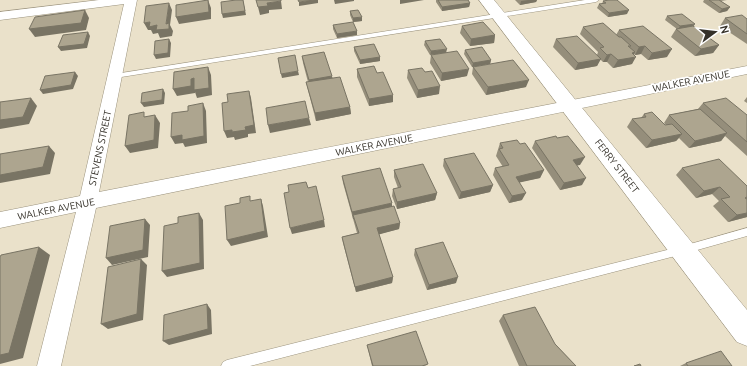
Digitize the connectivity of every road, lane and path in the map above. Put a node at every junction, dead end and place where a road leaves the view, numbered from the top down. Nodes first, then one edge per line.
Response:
1 (130, 0) edge
2 (596, 0) edge
3 (493, 8) edge
4 (0, 16) edge
5 (747, 70) edge
6 (115, 76) junction
7 (570, 106) junction
8 (88, 203) junction
9 (0, 220) edge
10 (747, 232) edge
11 (683, 250) junction
12 (747, 332) edge
13 (49, 366) edge
14 (227, 366) edge

1 - 4 street
1 - 6 street, STEVENS STREET
2 - 3 lane
3 - 6 lane
3 - 7 main road, FERRY STREET
5 - 7 street, WALKER AVENUE
6 - 8 street, STEVENS STREET
7 - 8 street, WALKER AVENUE
7 - 11 main road, FERRY STREET
8 - 9 street, WALKER AVENUE
8 - 13 street, STEVENS STREET
10 - 11 lane
11 - 12 main road, FERRY STREET
11 - 14 lane

